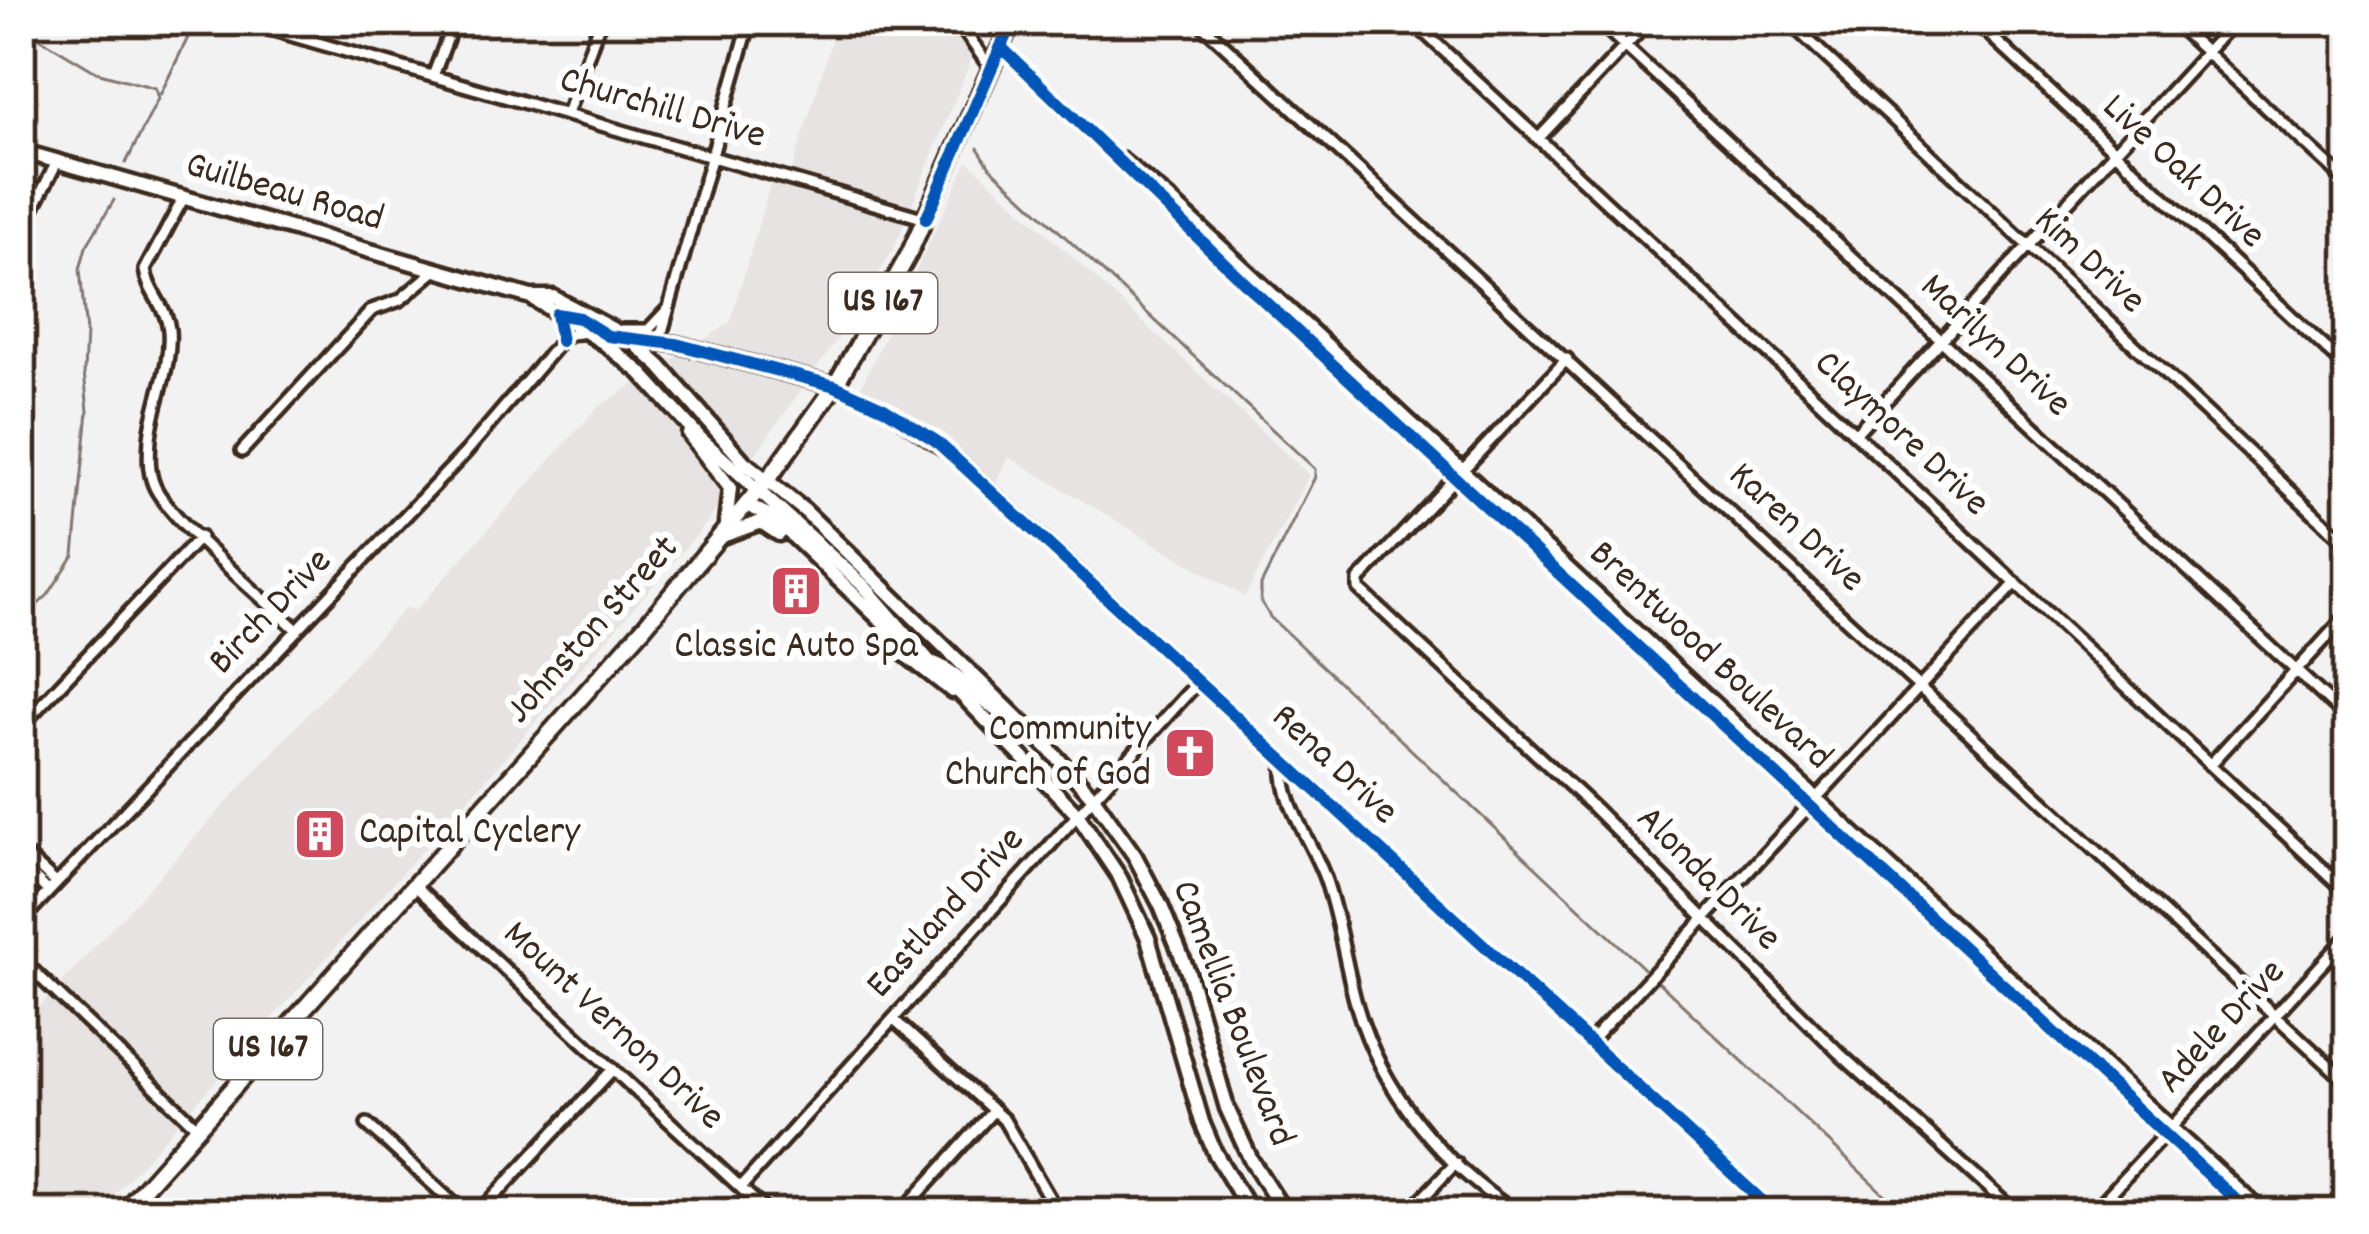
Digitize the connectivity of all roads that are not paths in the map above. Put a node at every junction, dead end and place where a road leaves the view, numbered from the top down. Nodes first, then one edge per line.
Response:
1 (242, 21) edge
2 (454, 21) edge
3 (600, 21) edge
4 (750, 21) edge
5 (957, 21) edge
6 (1012, 21) edge
7 (1198, 21) edge
8 (1412, 21) edge
9 (1598, 21) edge
10 (1649, 21) edge
11 (1788, 21) edge
12 (1975, 21) edge
13 (2172, 21) edge
14 (2235, 21) edge
15 (278, 26) edge
16 (1625, 46) junction
17 (1000, 47) junction
18 (2206, 52) junction
19 (991, 69) junction
20 (433, 76) junction
21 (567, 114) junction
22 (1538, 139) junction
23 (21, 151) edge
24 (2116, 151) junction
25 (712, 156) junction
26 (57, 161) junction
27 (2348, 184) edge
28 (184, 197) junction
29 (926, 219) junction
30 (21, 232) edge
31 (2028, 245) junction
32 (438, 268) junction
33 (531, 297) junction
34 (665, 311) junction
35 (556, 314) junction
36 (587, 332) junction
37 (623, 334) junction
38 (1941, 338) junction
39 (653, 340) junction
40 (561, 341) junction
41 (1567, 358) junction
42 (2348, 369) edge
43 (835, 386) junction
44 (681, 418) junction
45 (1855, 434) junction
46 (242, 452) dead end
47 (1460, 474) junction
48 (764, 485) junction
49 (746, 505) junction
50 (721, 536) junction
51 (200, 537) junction
52 (2348, 545) edge
53 (2016, 583) junction
54 (2348, 614) edge
55 (297, 630) junction
56 (929, 661) junction
57 (2295, 669) junction
58 (1198, 682) junction
59 (1920, 687) junction
60 (970, 702) junction
61 (2348, 718) edge
62 (1021, 722) junction
63 (21, 726) edge
64 (1284, 761) junction
65 (2210, 765) junction
66 (1093, 797) junction
67 (1814, 801) junction
68 (1078, 814) junction
69 (21, 851) edge
70 (21, 865) edge
71 (415, 885) junction
72 (52, 887) junction
73 (2348, 893) edge
74 (1706, 920) junction
75 (21, 921) edge
76 (2348, 936) edge
77 (21, 959) edge
78 (2276, 1016) junction
79 (892, 1019) junction
80 (1589, 1043) junction
81 (613, 1069) junction
82 (2348, 1083) edge
83 (994, 1110) junction
84 (367, 1124) dead end
85 (198, 1128) junction
86 (2168, 1130) junction
87 (1456, 1163) junction
88 (741, 1187) junction
89 (1490, 1193) junction
90 (122, 1213) edge
91 (464, 1213) edge
92 (479, 1213) edge
93 (768, 1213) edge
94 (901, 1213) edge
95 (1058, 1213) edge
96 (1251, 1213) edge
97 (1286, 1213) edge
98 (1408, 1213) edge
99 (1507, 1213) edge
100 (1517, 1213) edge
101 (1775, 1213) edge
102 (2017, 1213) edge
103 (2092, 1213) edge
104 (2250, 1213) edge
105 (2265, 1213) edge

1 - 15 street, Churchill Drive
2 - 20 street
3 - 21 street
4 - 25 street
5 - 19 street
6 - 17 main road, Johnston Street / US 167
7 - 41 street, Karen Drive
8 - 22 street, Claymore Drive
9 - 16 street, Marilyn Drive
10 - 16 street
11 - 31 street, Kim Drive
12 - 24 street, Live Oak Drive
13 - 18 street
14 - 18 street
15 - 20 street, Churchill Drive
16 - 22 street
16 - 38 street, Marilyn Drive
17 - 19 main road, Johnston Street / US 167
17 - 47 street, Brentwood Boulevard
18 - 24 street
18 - 27 street
19 - 29 main road, Johnston Street / US 167
20 - 21 street, Churchill Drive
21 - 25 street, Churchill Drive
22 - 45 street, Claymore Drive
23 - 26 main road, Guilbeau Road
24 - 31 street
24 - 42 street, Live Oak Drive
25 - 29 street, Churchill Drive
25 - 34 street
26 - 28 main road, Guilbeau Road
26 - 30 street
28 - 32 main road, Guilbeau Road
28 - 51 street
29 - 43 main road, Johnston Street / US 167
31 - 38 street
31 - 52 street, Kim Drive
32 - 33 main road, Guilbeau Road
32 - 46 street
33 - 35 main road, Guilbeau Road
33 - 37 main road, Guilbeau Road
34 - 37 street
34 - 39 street
35 - 36 main road, Guilbeau Road
35 - 37 main road
35 - 40 street
36 - 40 street
36 - 44 main road, Guilbeau Road
37 - 39 main road
37 - 48 main road, Guilbeau Road
38 - 45 street
38 - 57 street, Marilyn Drive
39 - 43 main road
40 - 55 street, Birch Drive
41 - 47 street
41 - 59 street, Karen Drive
43 - 48 main road, Johnston Street / US 167
43 - 58 street, Rena Drive
44 - 48 main road, Guilbeau Road
44 - 50 main road
45 - 53 street, Claymore Drive
47 - 67 street, Brentwood Boulevard
47 - 74 street, Alonda Drive
48 - 49 main road, Johnston Street / US 167
48 - 56 main road, Camellia Boulevard
48 - 62 main road, Camellia Boulevard
49 - 50 main road, Johnston Street / US 167
49 - 56 main road
50 - 60 main road
50 - 71 main road, Johnston Street / US 167
51 - 55 street
51 - 63 street
53 - 59 street
53 - 65 street, Claymore Drive
54 - 57 street
55 - 72 street, Birch Drive
56 - 60 main road, Camellia Boulevard
56 - 62 main road
57 - 61 street, Marilyn Drive
57 - 65 street
58 - 64 street, Rena Drive
58 - 66 street, Eastland Drive
59 - 67 street
59 - 78 street, Karen Drive
60 - 68 main road, Camellia Boulevard
62 - 66 main road, Camellia Boulevard
64 - 80 street, Rena Drive
64 - 87 street
65 - 73 street, Claymore Drive
66 - 68 street, Eastland Drive
66 - 97 main road, Camellia Boulevard
67 - 74 street
67 - 86 street, Brentwood Boulevard
68 - 79 street, Eastland Drive
68 - 96 main road, Camellia Boulevard
69 - 72 street
70 - 72 street
71 - 81 street, Mount Vernon Drive
71 - 85 main road, Johnston Street / US 167
72 - 75 street, Birch Drive
74 - 80 street
74 - 102 street, Alonda Drive
76 - 78 street, Adele Drive
77 - 85 street
78 - 82 street, Karen Drive
78 - 86 street, Adele Drive
79 - 83 street
79 - 88 street, Eastland Drive
80 - 101 street, Rena Drive
81 - 88 street, Mount Vernon Drive
81 - 92 street
83 - 94 street
83 - 95 street
84 - 91 street
85 - 90 main road, Johnston Street / US 167
86 - 103 street, Adele Drive
86 - 104 street, Brentwood Boulevard
86 - 105 street, Brentwood Boulevard
87 - 89 street
87 - 98 street
88 - 93 street, Mount Vernon Drive
89 - 99 street
89 - 100 street

